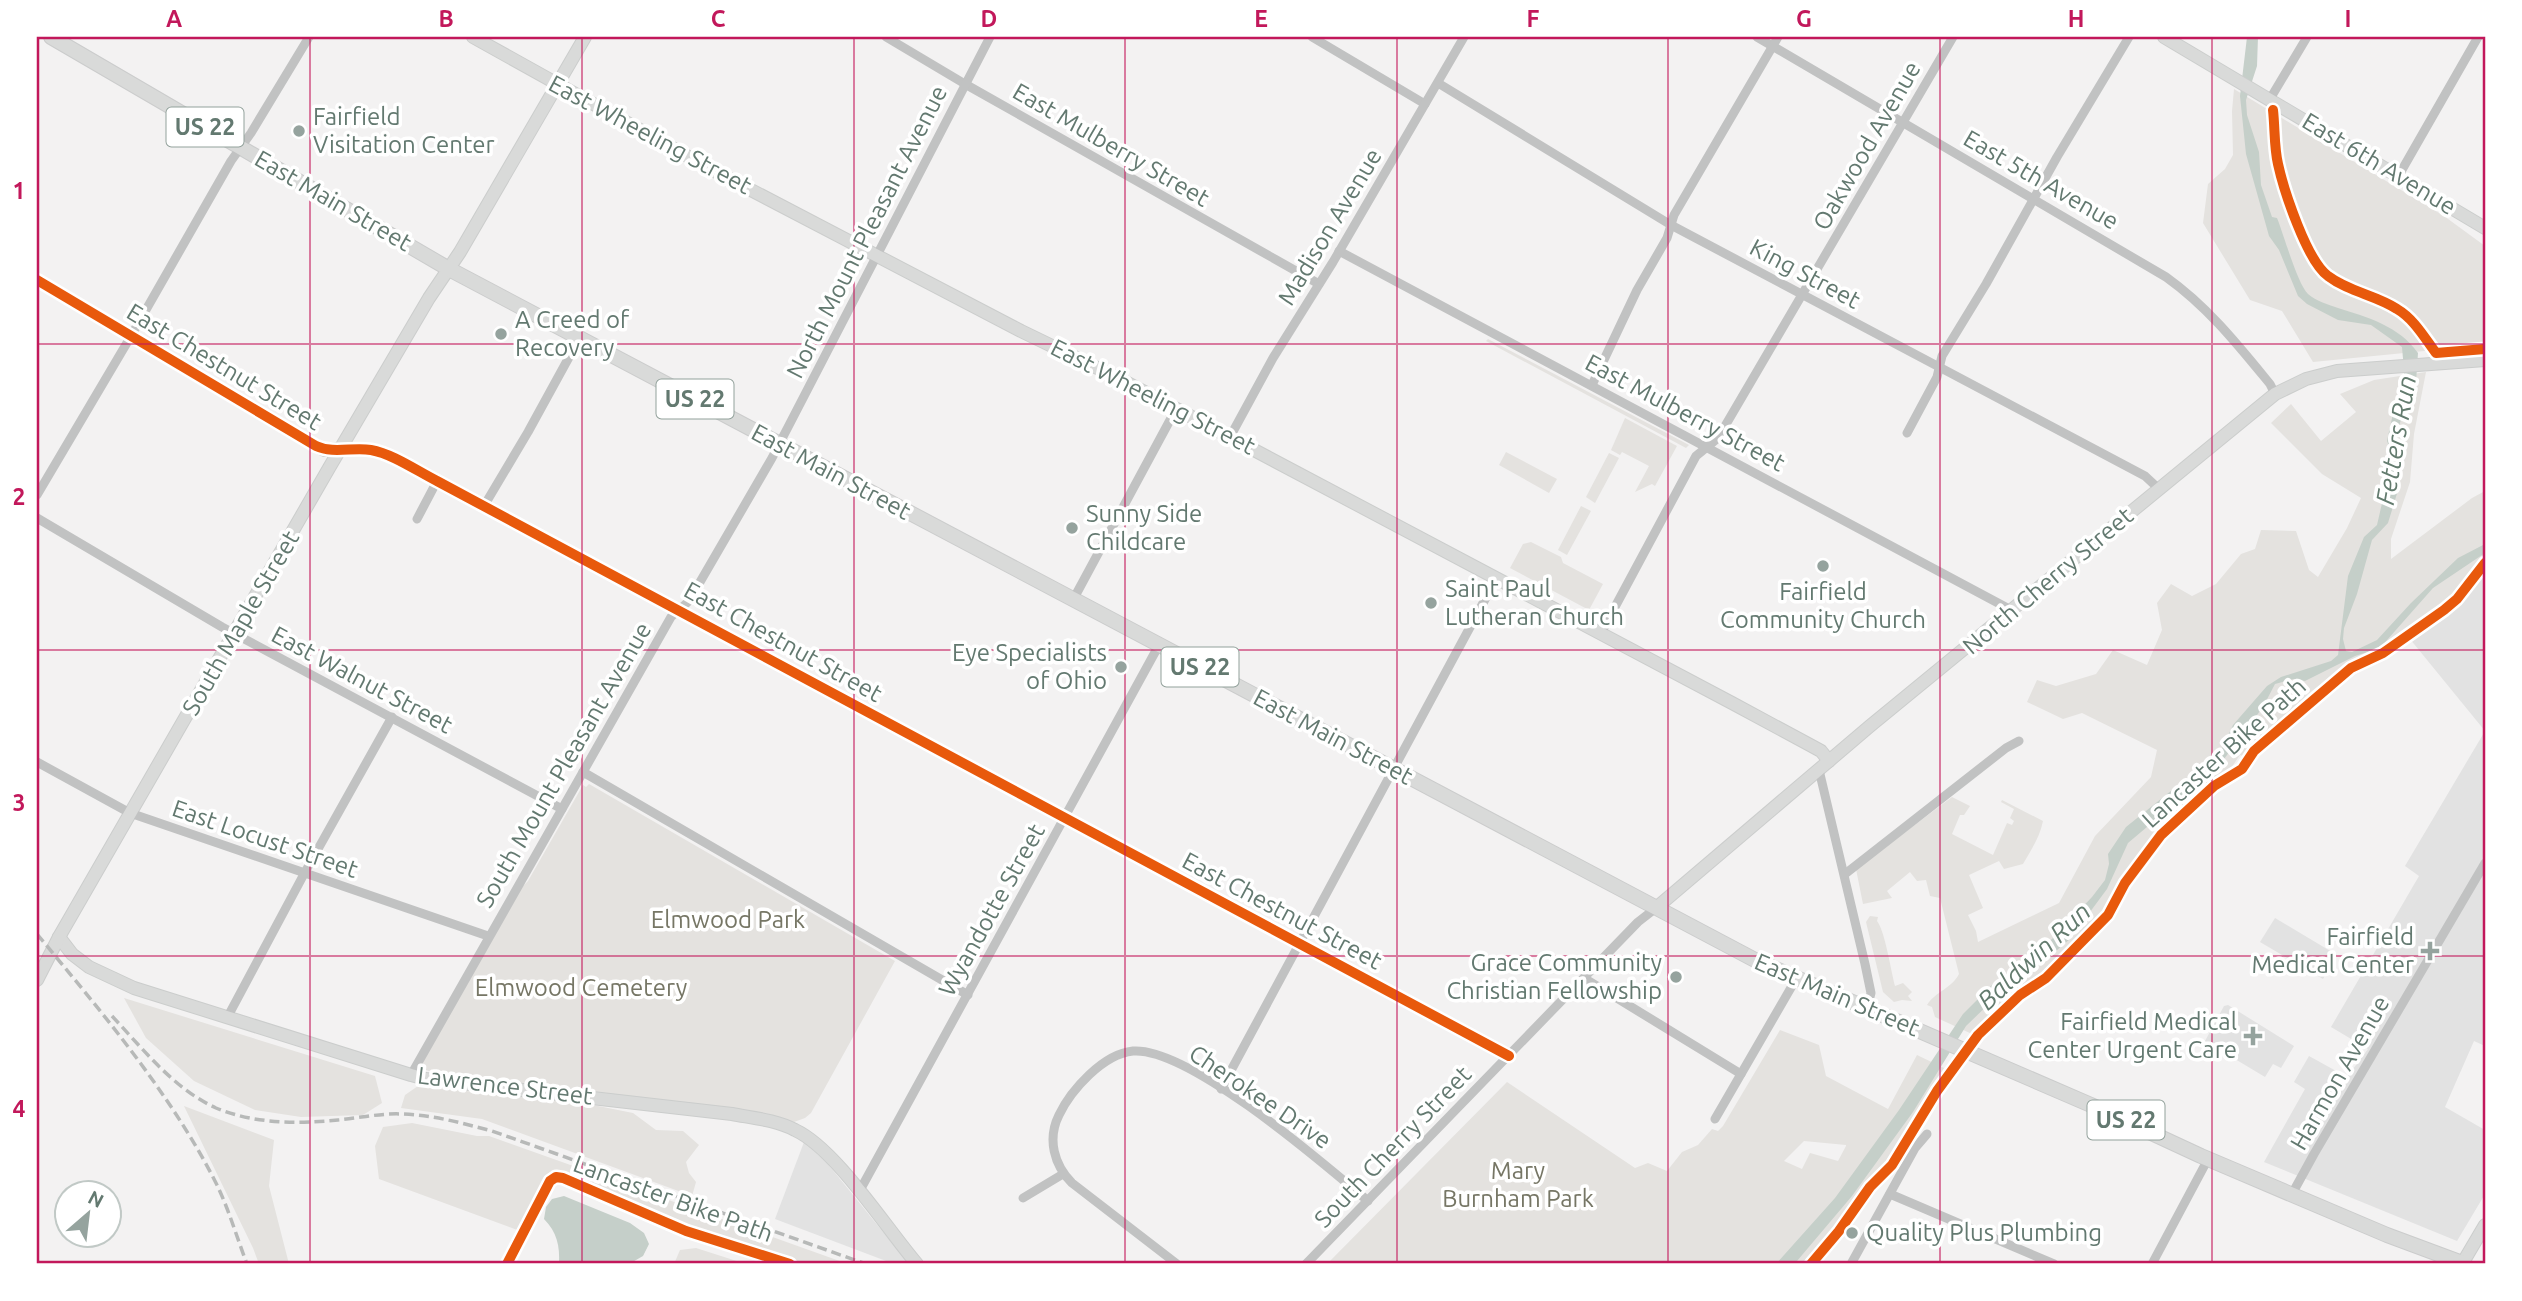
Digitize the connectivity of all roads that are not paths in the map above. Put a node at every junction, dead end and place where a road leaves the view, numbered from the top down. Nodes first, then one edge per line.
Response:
1 (51, 37) edge
2 (309, 37) edge
3 (473, 37) edge
4 (584, 37) edge
5 (886, 37) edge
6 (989, 37) edge
7 (1311, 37) edge
8 (1464, 37) edge
9 (1757, 37) edge
10 (1778, 37) edge
11 (1953, 37) edge
12 (2129, 37) edge
13 (2164, 37) edge
14 (2307, 37) edge
15 (2478, 37) edge
16 (1772, 46) junction
17 (1438, 83) junction
18 (965, 84) junction
19 (558, 85) junction
20 (2265, 96) junction
21 (1425, 104) junction
22 (1903, 121) junction
23 (241, 148) junction
24 (2399, 175) junction
25 (2034, 198) junction
26 (1671, 225) junction
27 (2485, 228) edge
28 (1339, 251) junction
29 (877, 255) junction
30 (449, 269) junction
31 (37, 280) edge
32 (1319, 284) junction
33 (1802, 294) junction
34 (131, 336) junction
35 (579, 339) junction
36 (2485, 360) edge
37 (1940, 368) junction
38 (1592, 385) junction
39 (2275, 394) junction
40 (1176, 409) junction
41 (1908, 433) dead end
42 (1230, 437) junction
43 (779, 444) junction
44 (1707, 447) junction
45 (341, 449) junction
46 (437, 481) junction
47 (2159, 489) junction
48 (37, 495) edge
49 (484, 506) junction
50 (37, 518) edge
51 (418, 519) dead end
52 (1496, 579) junction
53 (1073, 600) junction
54 (681, 610) junction
55 (2013, 611) junction
56 (1601, 633) junction
57 (234, 634) junction
58 (1159, 645) junction
59 (392, 718) junction
60 (2019, 741) dead end
61 (37, 762) edge
62 (1824, 766) junction
63 (1393, 770) junction
64 (583, 772) junction
65 (562, 809) junction
66 (130, 814) junction
67 (1065, 818) junction
68 (2485, 863) edge
69 (304, 874) junction
70 (1845, 874) junction
71 (1656, 908) junction
72 (488, 936) junction
73 (59, 937) junction
74 (1298, 945) junction
75 (1584, 978) junction
76 (1796, 979) junction
77 (37, 980) edge
78 (968, 995) junction
79 (1867, 1009) junction
80 (227, 1018) junction
81 (1509, 1056) junction
82 (1741, 1074) junction
83 (411, 1075) junction
84 (1221, 1089) junction
85 (1715, 1119) dead end
86 (1927, 1134) dead end
87 (2208, 1159) junction
88 (1063, 1174) junction
89 (859, 1192) junction
90 (1889, 1194) junction
91 (2292, 1194) junction
92 (1023, 1198) dead end
93 (1368, 1201) junction
94 (2485, 1225) edge
95 (917, 1264) edge
96 (1177, 1264) edge
97 (1306, 1264) edge
98 (1851, 1264) edge
99 (2054, 1264) edge
100 (2152, 1264) edge
101 (2463, 1264) edge

1 - 23 main road, East Main Street / US 22
2 - 23 street
3 - 19 street, East Wheeling Street
4 - 19 street, South Maple Street
5 - 18 street, East Mulberry Street
6 - 18 street, North Mount Pleasant Avenue
7 - 21 street
8 - 17 street, Madison Avenue
9 - 16 street, East 5th Avenue
10 - 16 street
11 - 22 street, Oakwood Avenue
12 - 25 street
13 - 20 street, East 6th Avenue
14 - 20 street
15 - 24 street
16 - 22 street, East 5th Avenue
16 - 26 street
17 - 21 street, Madison Avenue
17 - 26 street, King Street
18 - 29 street, North Mount Pleasant Avenue
18 - 32 street, East Mulberry Street
19 - 29 street, East Wheeling Street
19 - 30 street, South Maple Street
20 - 24 street, East 6th Avenue
21 - 28 street, Madison Avenue
22 - 25 street, East 5th Avenue
22 - 33 street, Oakwood Avenue
23 - 30 main road, East Main Street / US 22
23 - 34 street
24 - 27 street, East 6th Avenue
25 - 37 street
25 - 39 street, East 5th Avenue
26 - 33 street, King Street
26 - 38 street
28 - 32 street, Madison Avenue
28 - 38 street, East Mulberry Street
29 - 40 street, East Wheeling Street
29 - 43 street, North Mount Pleasant Avenue
30 - 35 main road, East Main Street / US 22
30 - 45 street, South Maple Street
31 - 34 street, East Chestnut Street
32 - 42 street, Madison Avenue
33 - 37 street, King Street
33 - 44 street, Oakwood Avenue
34 - 45 street, East Chestnut Street
34 - 48 street
35 - 43 main road, East Main Street / US 22
35 - 49 street
36 - 39 street, North Cherry Street
37 - 41 street
37 - 47 street, King Street
38 - 44 street, East Mulberry Street
39 - 47 street, North Cherry Street
40 - 42 street, East Wheeling Street
40 - 53 street
42 - 52 street, East Wheeling Street
43 - 53 main road, East Main Street / US 22
43 - 54 street, South Mount Pleasant Avenue
44 - 55 street, East Mulberry Street
44 - 56 street, Oakwood Avenue
45 - 46 street, East Chestnut Street
45 - 57 street, South Maple Street
46 - 49 street, East Chestnut Street
46 - 51 street
47 - 55 street, North Cherry Street
49 - 54 street, East Chestnut Street
50 - 57 street, East Walnut Street
52 - 56 street, East Wheeling Street
52 - 63 street
53 - 58 main road, East Main Street / US 22
54 - 64 street, South Mount Pleasant Avenue
54 - 67 street, East Chestnut Street
55 - 62 street, North Cherry Street
56 - 62 street, East Wheeling Street
57 - 59 street, East Walnut Street
57 - 66 street, South Maple Street
58 - 63 main road, East Main Street / US 22
58 - 67 street, Wyandotte Street
59 - 65 street, East Walnut Street
59 - 69 street
60 - 70 street
61 - 66 street, East Locust Street
62 - 70 street
62 - 71 street, North Cherry Street
63 - 71 main road, East Main Street / US 22
63 - 74 street
64 - 65 street, South Mount Pleasant Avenue
64 - 78 street
65 - 72 street, South Mount Pleasant Avenue
66 - 69 street, East Locust Street
66 - 73 street, South Maple Street
67 - 74 street, East Chestnut Street
67 - 78 street, Wyandotte Street
68 - 91 street, Harmon Avenue
69 - 72 street, East Locust Street
69 - 80 street
70 - 79 street
71 - 75 street, South Cherry Street
71 - 76 main road, East Main Street / US 22
72 - 83 street, South Mount Pleasant Avenue
73 - 77 street, South Maple Street
73 - 80 street, Lawrence Street
74 - 81 street, East Chestnut Street
74 - 84 street
75 - 81 street, South Cherry Street
75 - 82 street
76 - 79 main road, East Main Street / US 22
76 - 82 street
78 - 89 street, Wyandotte Street
79 - 87 main road, East Main Street / US 22
80 - 83 street, Lawrence Street
81 - 93 street, South Cherry Street
82 - 85 street
83 - 89 street, Lawrence Street
84 - 88 street, Cherokee Drive
84 - 93 street, Cherokee Drive
86 - 90 street
87 - 91 main road, East Main Street / US 22
87 - 100 street
88 - 92 street
88 - 96 street
89 - 95 street, Lawrence Street
90 - 98 street
90 - 99 street
91 - 101 main road, East Main Street / US 22
93 - 97 street, South Cherry Street
94 - 101 street

